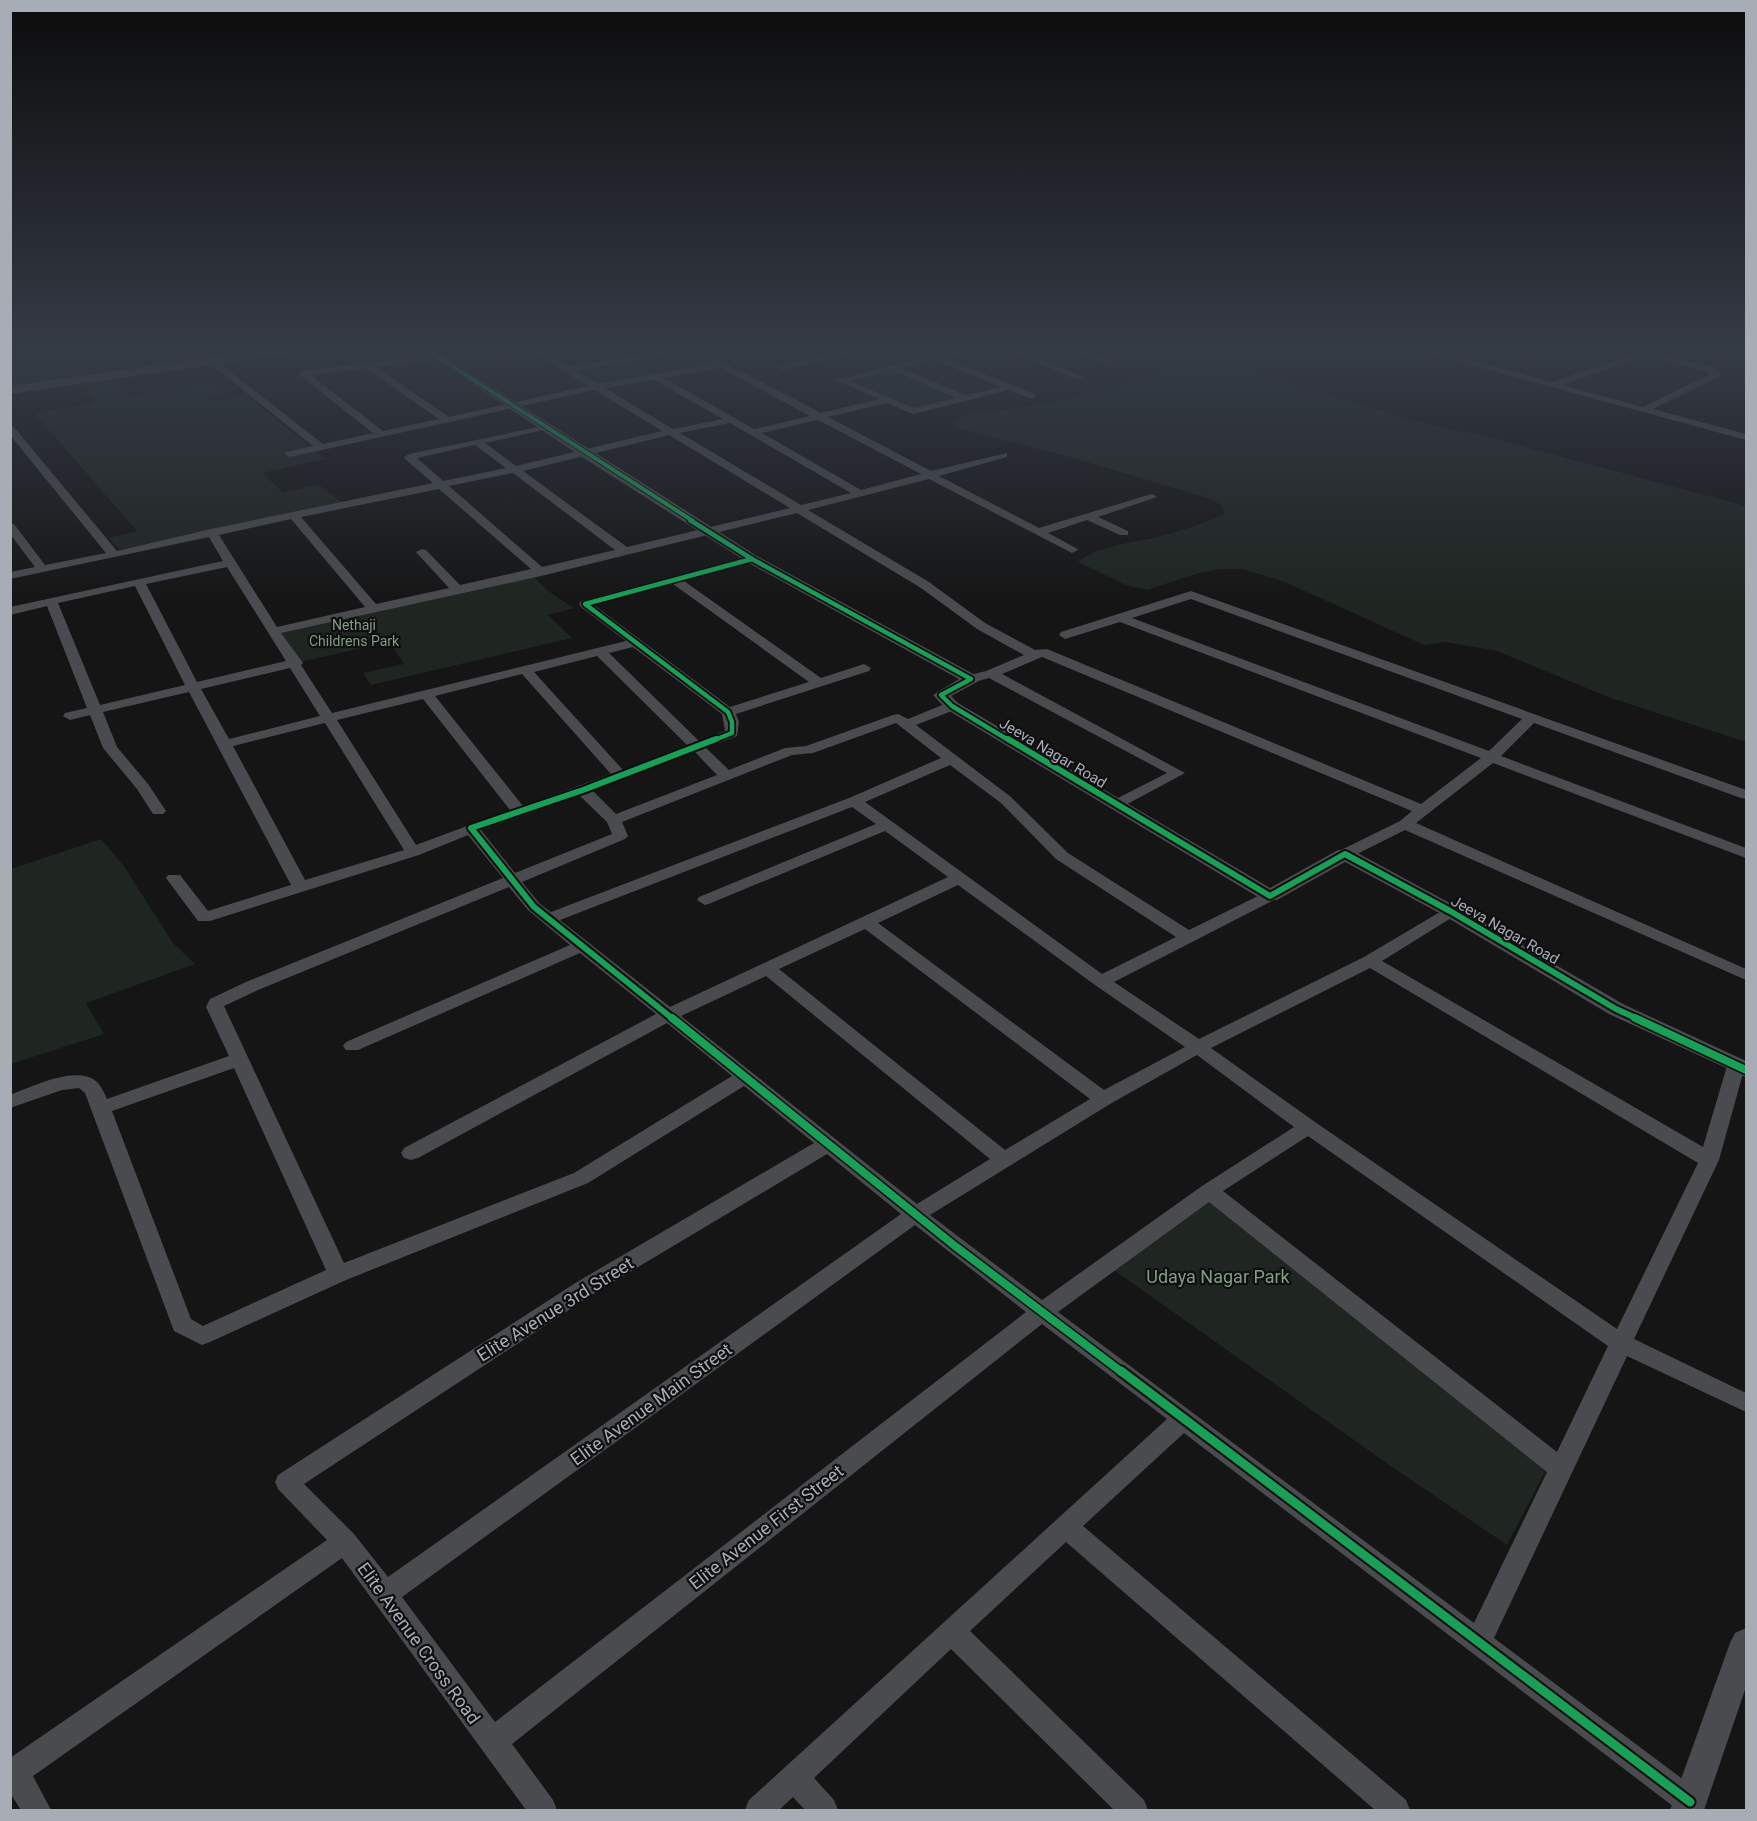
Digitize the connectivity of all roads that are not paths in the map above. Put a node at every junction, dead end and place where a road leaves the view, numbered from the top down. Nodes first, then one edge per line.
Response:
1 (14, 433) edge
2 (303, 433) edge
3 (386, 433) edge
4 (517, 433) edge
5 (553, 433) edge
6 (666, 433) edge
7 (672, 433) edge
8 (756, 433) edge
9 (850, 433) edge
10 (1731, 433) edge
11 (381, 434) joint
12 (1746, 437) edge
13 (477, 442) junction
14 (321, 447) junction
15 (583, 452) junction
16 (290, 454) dead end
17 (1004, 455) dead end
18 (514, 470) junction
19 (931, 476) junction
20 (441, 485) junction
21 (861, 494) junction
22 (1152, 498) dead end
23 (800, 510) junction
24 (294, 515) junction
25 (1089, 517) junction
26 (10, 526) edge
27 (710, 531) junction
28 (211, 532) junction
29 (1038, 532) junction
30 (1124, 533) dead end
31 (1072, 550) dead end
32 (422, 552) dead end
33 (624, 552) junction
34 (114, 555) junction
35 (752, 558) junction
36 (231, 563) junction
37 (42, 569) junction
38 (541, 572) junction
39 (10, 576) edge
40 (676, 581) junction
41 (139, 582) junction
42 (458, 590) junction
43 (51, 601) junction
44 (373, 608) junction
45 (10, 610) edge
46 (1119, 617) junction
47 (274, 631) junction
48 (1065, 635) dead end
49 (636, 642) junction
50 (601, 652) junction
51 (1034, 655) junction
52 (296, 663) junction
53 (864, 668) dead end
54 (526, 671) junction
55 (991, 675) junction
56 (971, 680) junction
57 (819, 683) junction
58 (193, 687) junction
59 (428, 695) junction
60 (951, 706) junction
61 (95, 710) junction
62 (728, 712) junction
63 (70, 716) dead end
64 (1532, 717) junction
65 (329, 720) junction
66 (906, 724) junction
67 (225, 744) junction
68 (696, 746) junction
69 (1491, 757) junction
70 (951, 759) junction
71 (620, 775) junction
72 (727, 776) junction
73 (583, 790) junction
74 (1746, 795) edge
75 (854, 801) junction
76 (1115, 805) junction
77 (1422, 810) junction
78 (158, 811) dead end
79 (519, 811) junction
80 (614, 820) junction
81 (1405, 824) junction
82 (887, 825) junction
83 (471, 828) junction
84 (413, 852) junction
85 (1746, 853) edge
86 (1345, 854) junction
87 (174, 878) dead end
88 (959, 878) junction
89 (512, 879) junction
90 (300, 887) junction
91 (1270, 896) junction
92 (705, 900) dead end
93 (1450, 911) junction
94 (548, 919) junction
95 (866, 922) junction
96 (1188, 937) junction
97 (582, 946) junction
98 (1370, 961) junction
99 (767, 968) junction
100 (1746, 975) edge
101 (1101, 981) junction
102 (668, 1015) junction
103 (352, 1046) dead end
104 (1198, 1047) junction
105 (240, 1059) junction
106 (1741, 1068) edge
107 (745, 1077) junction
108 (1102, 1099) junction
109 (10, 1102) edge
110 (101, 1108) junction
111 (1308, 1127) junction
112 (828, 1144) junction
113 (411, 1153) dead end
114 (1003, 1160) junction
115 (1709, 1160) junction
116 (1209, 1191) junction
117 (916, 1214) junction
118 (338, 1274) junction
119 (1041, 1312) junction
120 (1621, 1343) junction
121 (1746, 1403) edge
122 (1184, 1418) junction
123 (1562, 1469) junction
124 (286, 1482) joint
125 (1065, 1526) junction
126 (345, 1542) junction
127 (385, 1594) junction
128 (951, 1631) junction
129 (1478, 1642) junction
130 (1746, 1643) edge
131 (492, 1742) junction
132 (12, 1774) edge
133 (795, 1778) junction
134 (1689, 1806) edge
135 (36, 1810) edge
136 (543, 1810) edge
137 (759, 1810) edge
138 (824, 1810) edge
139 (1134, 1810) edge
140 (1396, 1810) edge

1 - 34 street
2 - 14 street
3 - 11 street
4 - 13 street
5 - 15 street
6 - 15 street
7 - 23 street
8 - 21 street
9 - 19 street
10 - 12 street
11 - 14 street
13 - 18 street
13 - 20 street
14 - 16 street
15 - 18 street
15 - 27 street
17 - 19 street
18 - 20 street
18 - 33 street
19 - 21 street
19 - 29 street
20 - 24 street
20 - 38 street
21 - 23 street
22 - 25 street
23 - 27 street
23 - 51 street
24 - 28 street
24 - 44 street
25 - 29 street
25 - 30 street
26 - 37 street
27 - 33 street
27 - 35 street
28 - 34 street
28 - 36 street
29 - 31 street
32 - 42 street
33 - 38 street
34 - 37 street
35 - 40 street
35 - 56 street
36 - 41 street
36 - 47 street
37 - 39 street
38 - 42 street
40 - 49 street
40 - 57 street
41 - 43 street
41 - 58 street
42 - 44 street
43 - 45 street
43 - 61 street
44 - 47 street
46 - 48 street
46 - 64 street
46 - 69 street
47 - 52 street
49 - 50 street
49 - 62 street
50 - 54 street
50 - 68 street
51 - 55 street
51 - 77 street
52 - 58 street
52 - 65 street
53 - 57 street
54 - 59 street
54 - 71 street
55 - 56 street
55 - 76 street
56 - 60 street
57 - 62 street
58 - 61 street
58 - 67 street
59 - 65 street
59 - 79 street
60 - 66 street
60 - 76 street, Jeeva Nagar Road
61 - 63 street
61 - 78 street
62 - 68 street
64 - 69 street
64 - 74 street
65 - 67 street
65 - 84 street
66 - 70 street
66 - 72 street
67 - 90 street
68 - 71 street
68 - 72 street
69 - 77 street
69 - 85 street
70 - 75 street
70 - 96 street
71 - 73 street
72 - 80 street
73 - 79 street
73 - 80 street
75 - 82 street
75 - 94 street
76 - 91 street, Jeeva Nagar Road
77 - 81 street
79 - 83 street
80 - 89 street
81 - 86 street
81 - 100 street
82 - 88 street
82 - 92 street
83 - 84 street
83 - 89 street
84 - 90 street
86 - 91 street
86 - 93 street, Jeeva Nagar Road
87 - 90 street
88 - 95 street
88 - 101 street
89 - 94 street
89 - 105 street
91 - 96 street
93 - 98 street, Elite Avenue Main Street
93 - 106 street, Jeeva Nagar Road
94 - 97 street
95 - 99 street
95 - 108 street
96 - 101 street
97 - 102 street
97 - 103 street
98 - 104 street, Elite Avenue Main Street
98 - 115 street
99 - 102 street
99 - 114 street
101 - 104 street
102 - 107 street
102 - 113 street
104 - 108 street, Elite Avenue Main Street
104 - 111 street
105 - 110 street
105 - 118 street
106 - 115 street
107 - 112 street
107 - 118 street
108 - 114 street, Elite Avenue Main Street
109 - 110 street
110 - 118 street
111 - 116 street, Elite Avenue First Street
111 - 120 street
112 - 117 street
112 - 124 street, Elite Avenue 3rd Street
114 - 117 street, Elite Avenue Main Street
115 - 120 street
116 - 119 street, Elite Avenue First Street
116 - 123 street
117 - 119 street
117 - 127 street, Elite Avenue Main Street
119 - 122 street
119 - 131 street, Elite Avenue First Street
120 - 121 street
120 - 123 street
122 - 125 street
122 - 129 street
123 - 129 street
124 - 126 street, Elite Avenue Cross Road
125 - 128 street
125 - 140 street
126 - 127 street, Elite Avenue Cross Road
126 - 132 street
127 - 131 street, Elite Avenue Cross Road
128 - 133 street
128 - 139 street
129 - 134 street
130 - 134 street
131 - 136 street, Elite Avenue Cross Road
132 - 135 street
133 - 137 street
133 - 138 street

